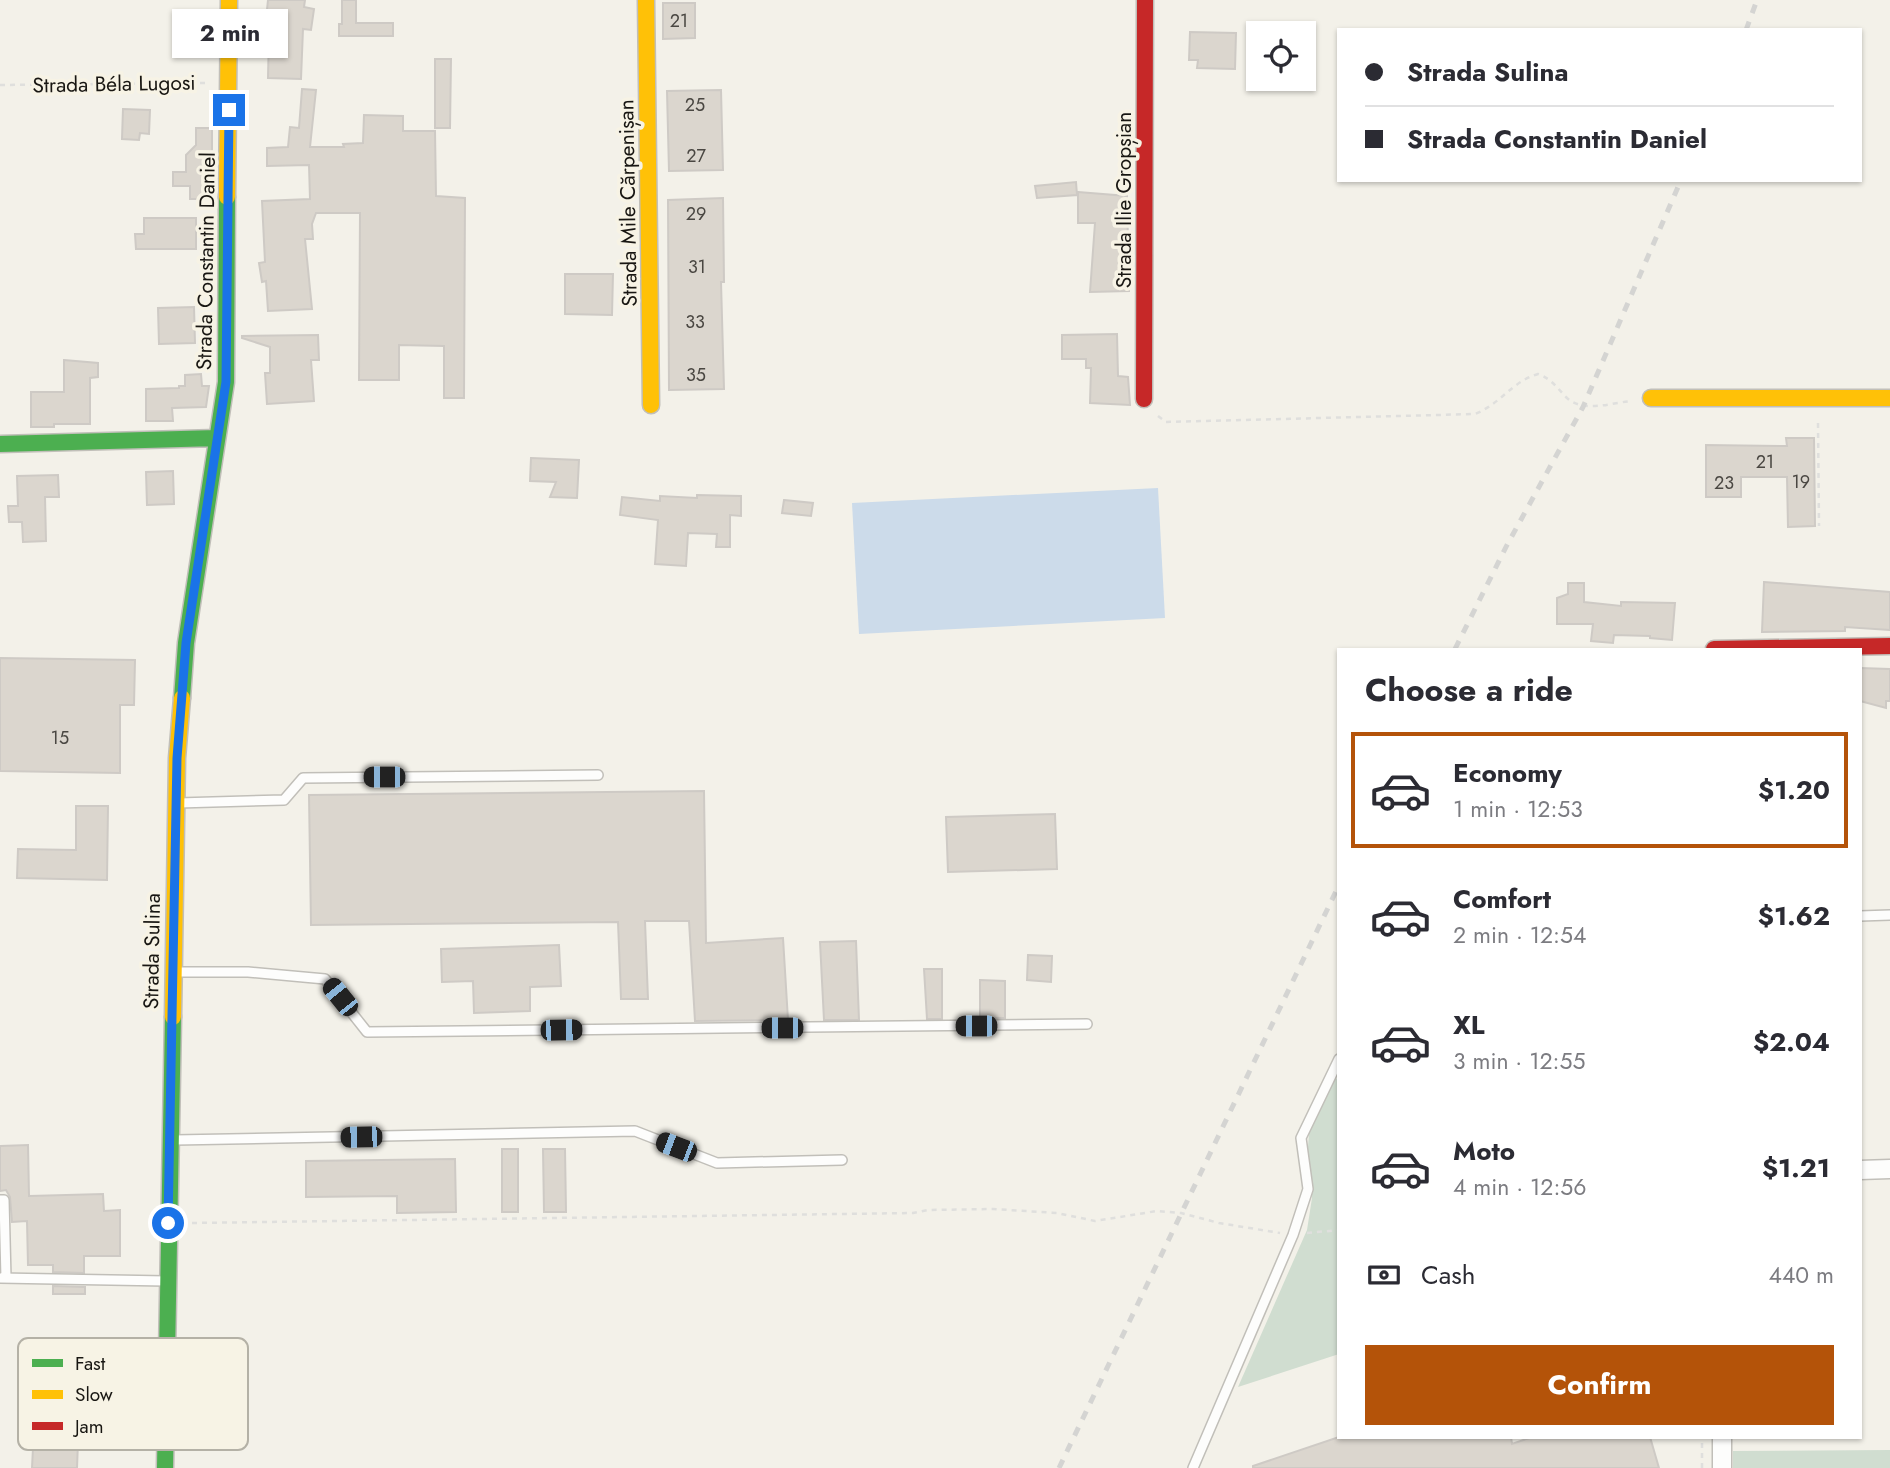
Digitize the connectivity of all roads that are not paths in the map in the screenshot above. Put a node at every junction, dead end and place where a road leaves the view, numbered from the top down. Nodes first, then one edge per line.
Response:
1 (229, 0) edge
2 (646, 0) edge
3 (1144, 0) edge
4 (1651, 398) road end
5 (1890, 398) edge
6 (1144, 399) road end
7 (652, 405) dead end
8 (217, 438) junction
9 (0, 444) edge
10 (1890, 646) edge
11 (1773, 648) edge
12 (598, 775) dead end
13 (176, 803) junction
14 (1890, 915) edge
15 (1862, 916) edge
16 (172, 972) junction
17 (1087, 1024) dead end
18 (1337, 1063) edge
19 (170, 1140) junction
20 (842, 1160) dead end
21 (1890, 1169) edge
22 (1862, 1170) edge
23 (0, 1200) edge
24 (3, 1278) edge
25 (167, 1281) junction
26 (166, 1338) edge
27 (1722, 1439) edge
28 (165, 1450) edge
29 (165, 1468) edge
30 (1193, 1468) edge
31 (1722, 1468) edge

1 - 8 street, Strada Constantin Daniel
2 - 7 street, Strada Mile Cărpenișan
3 - 6 street, Strada Ilie Gropșian
4 - 5 street
8 - 9 street
8 - 13 street, Strada Sulina
10 - 11 street
12 - 13 lane
13 - 16 street, Strada Sulina
14 - 15 lane
16 - 17 lane
16 - 19 street, Strada Sulina
18 - 30 lane
19 - 20 lane
19 - 25 street, Strada Sulina
21 - 22 street
23 - 24 lane
24 - 25 lane
25 - 26 street, Strada Sulina
27 - 31 street
28 - 29 street, Strada Sulina

